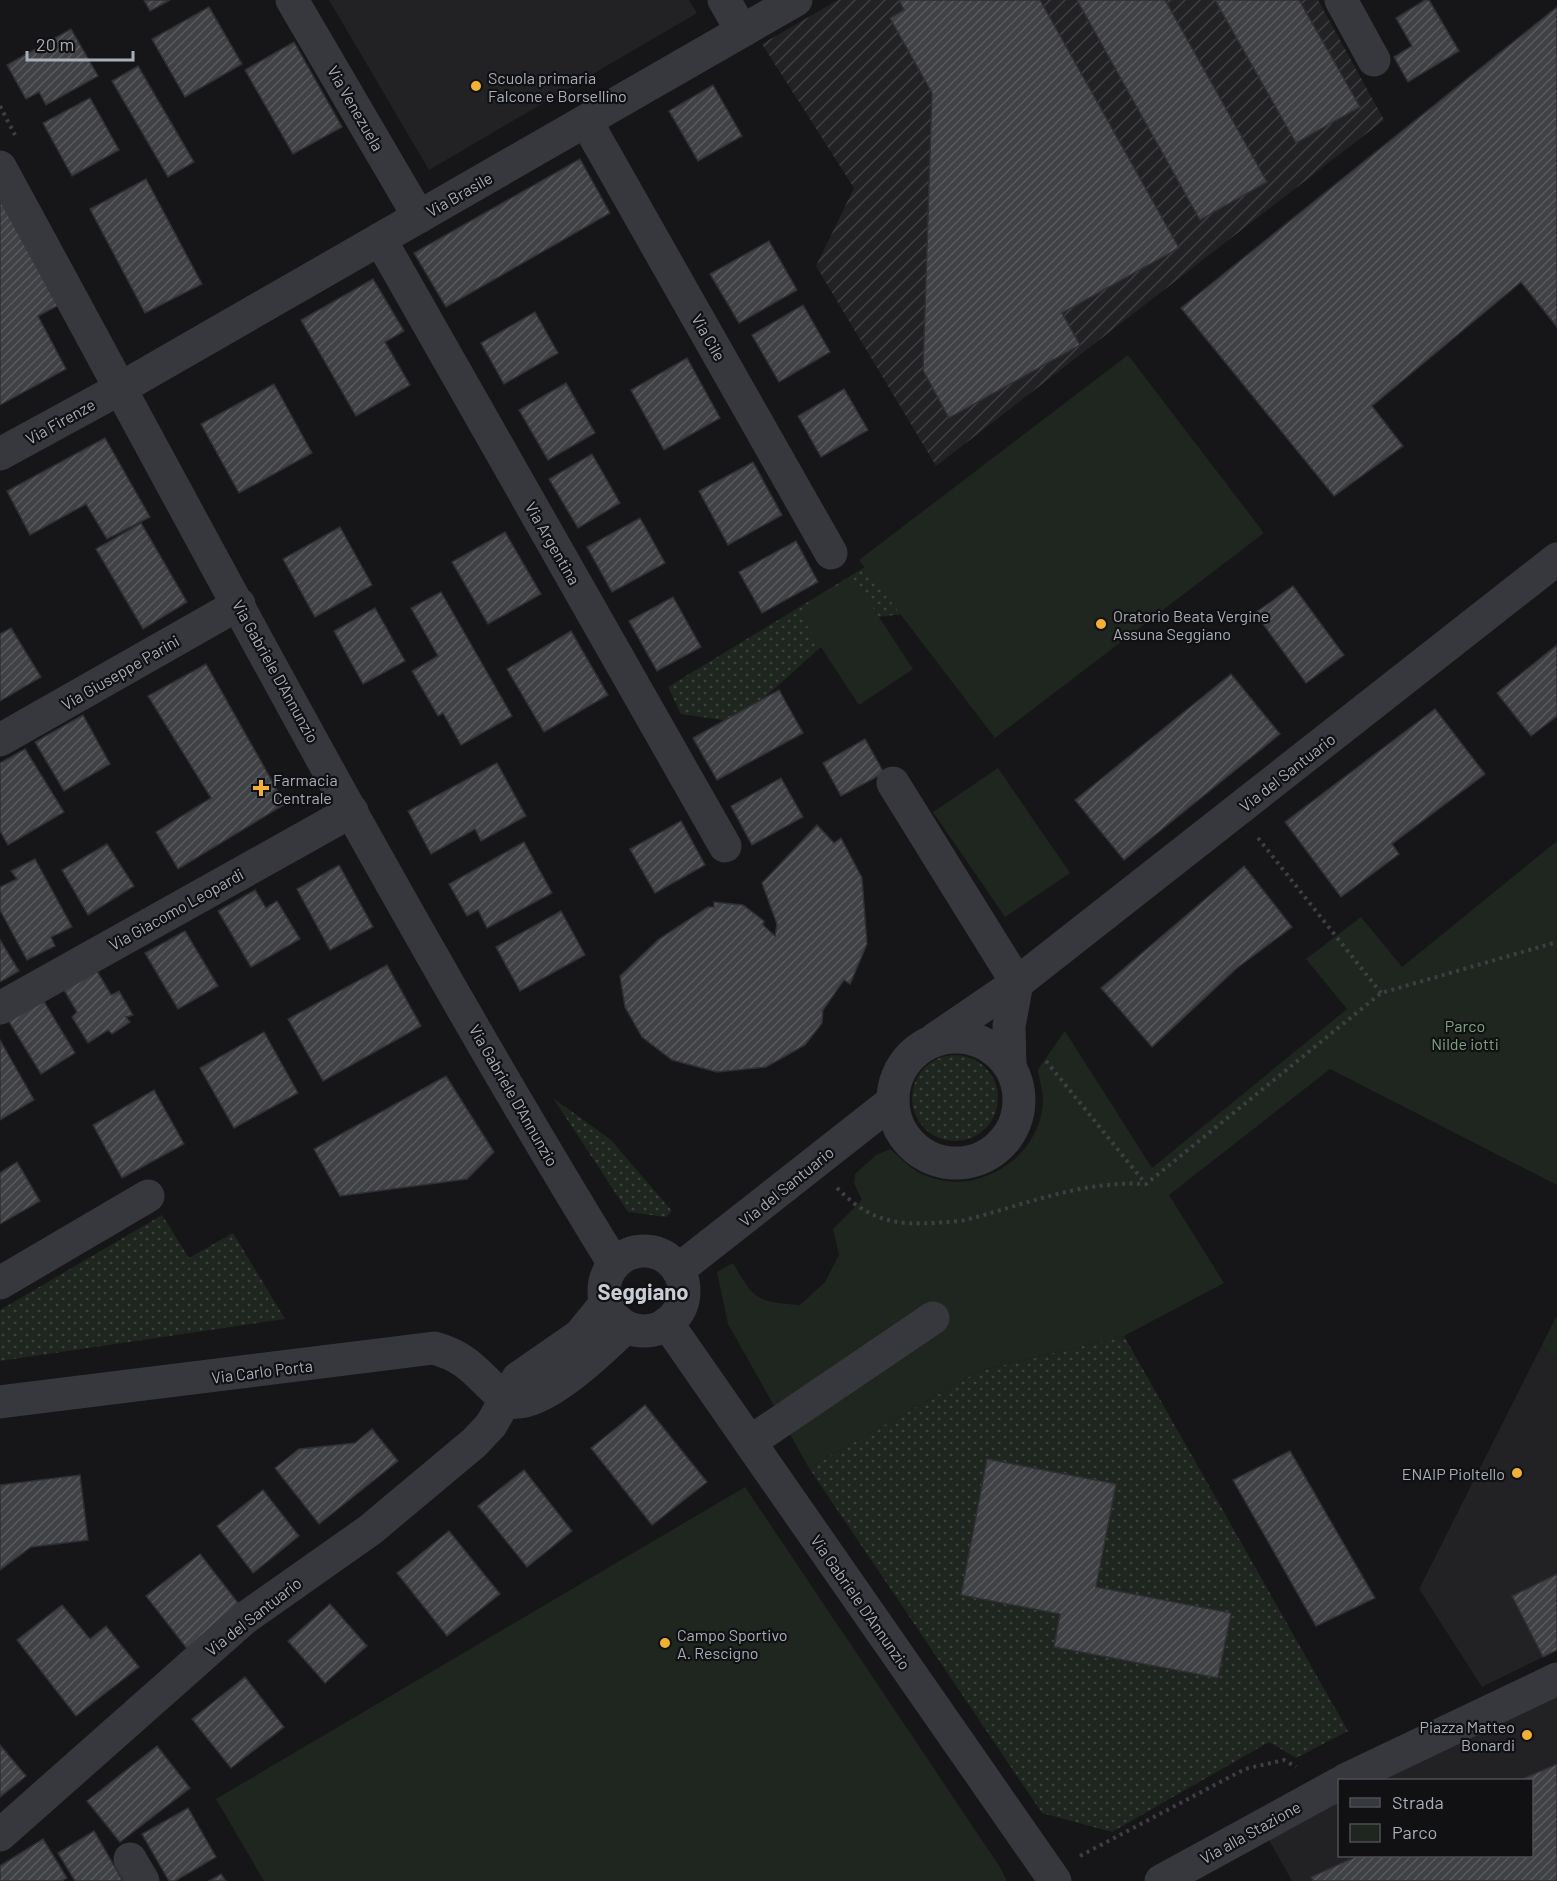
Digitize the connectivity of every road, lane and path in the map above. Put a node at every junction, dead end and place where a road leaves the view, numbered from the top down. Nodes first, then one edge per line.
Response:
1 (292, 0) edge
2 (724, 0) edge
3 (796, 0) edge
4 (1341, 0) edge
5 (742, 31) junction
6 (1374, 60) dead end
7 (586, 121) junction
8 (0, 168) edge
9 (419, 217) junction
10 (380, 239) junction
11 (121, 388) junction
12 (0, 454) edge
13 (831, 553) dead end
14 (1557, 559) edge
15 (239, 604) junction
16 (0, 740) edge
17 (892, 783) dead end
18 (352, 811) junction
19 (1237, 812) junction
20 (725, 846) dead end
21 (1557, 942) edge
22 (1017, 983) junction
23 (1381, 993) junction
24 (0, 1008) edge
25 (935, 1040) junction
26 (1040, 1054) dead end
27 (1010, 1066) junction
28 (892, 1101) junction
29 (814, 1164) junction
30 (1146, 1184) junction
31 (148, 1196) dead end
32 (614, 1264) junction
33 (678, 1270) junction
34 (0, 1283) edge
35 (616, 1315) junction
36 (933, 1318) dead end
37 (667, 1323) junction
38 (506, 1400) junction
39 (0, 1402) edge
40 (750, 1443) junction
41 (1557, 1679) edge
42 (1300, 1770) dead end
43 (1347, 1779) edge
44 (1338, 1784) edge
45 (0, 1835) edge
46 (1052, 1877) edge
47 (1161, 1881) edge

1 - 9 street, Via Venezuela
2 - 5 street
3 - 5 street, Via Brasile
4 - 6 street
5 - 7 street, Via Brasile
7 - 9 street, Via Brasile
7 - 13 street, Via Cile
8 - 11 street, Via Gabriele D'Annunzio
9 - 10 street, Via Brasile
10 - 11 street, Via Brasile
10 - 20 street, Via Argentina
11 - 12 street, Via Firenze
11 - 15 street, Via Gabriele D'Annunzio
14 - 19 street, Via del Santuario
15 - 16 street, Via Giuseppe Parini
15 - 18 street, Via Gabriele D'Annunzio
17 - 22 street
18 - 24 street, Via Giacomo Leopardi
18 - 32 street, Via Gabriele D'Annunzio
19 - 22 street, Via del Santuario
19 - 23 path
21 - 23 path
22 - 25 street, Via del Santuario
22 - 27 street
23 - 30 path
25 - 27 street
25 - 28 street
26 - 30 path
27 - 28 street
28 - 29 street, Via del Santuario
29 - 30 path
29 - 33 street, Via del Santuario
31 - 34 street
32 - 33 street
32 - 35 street
33 - 37 street
35 - 37 street
35 - 38 street, Via del Santuario
36 - 40 street
37 - 40 street, Via Gabriele D'Annunzio
38 - 39 street, Via Carlo Porta
38 - 45 street, Via del Santuario
40 - 46 street, Via Gabriele D'Annunzio
41 - 43 street
42 - 46 path
44 - 47 street, Via alla Stazione

